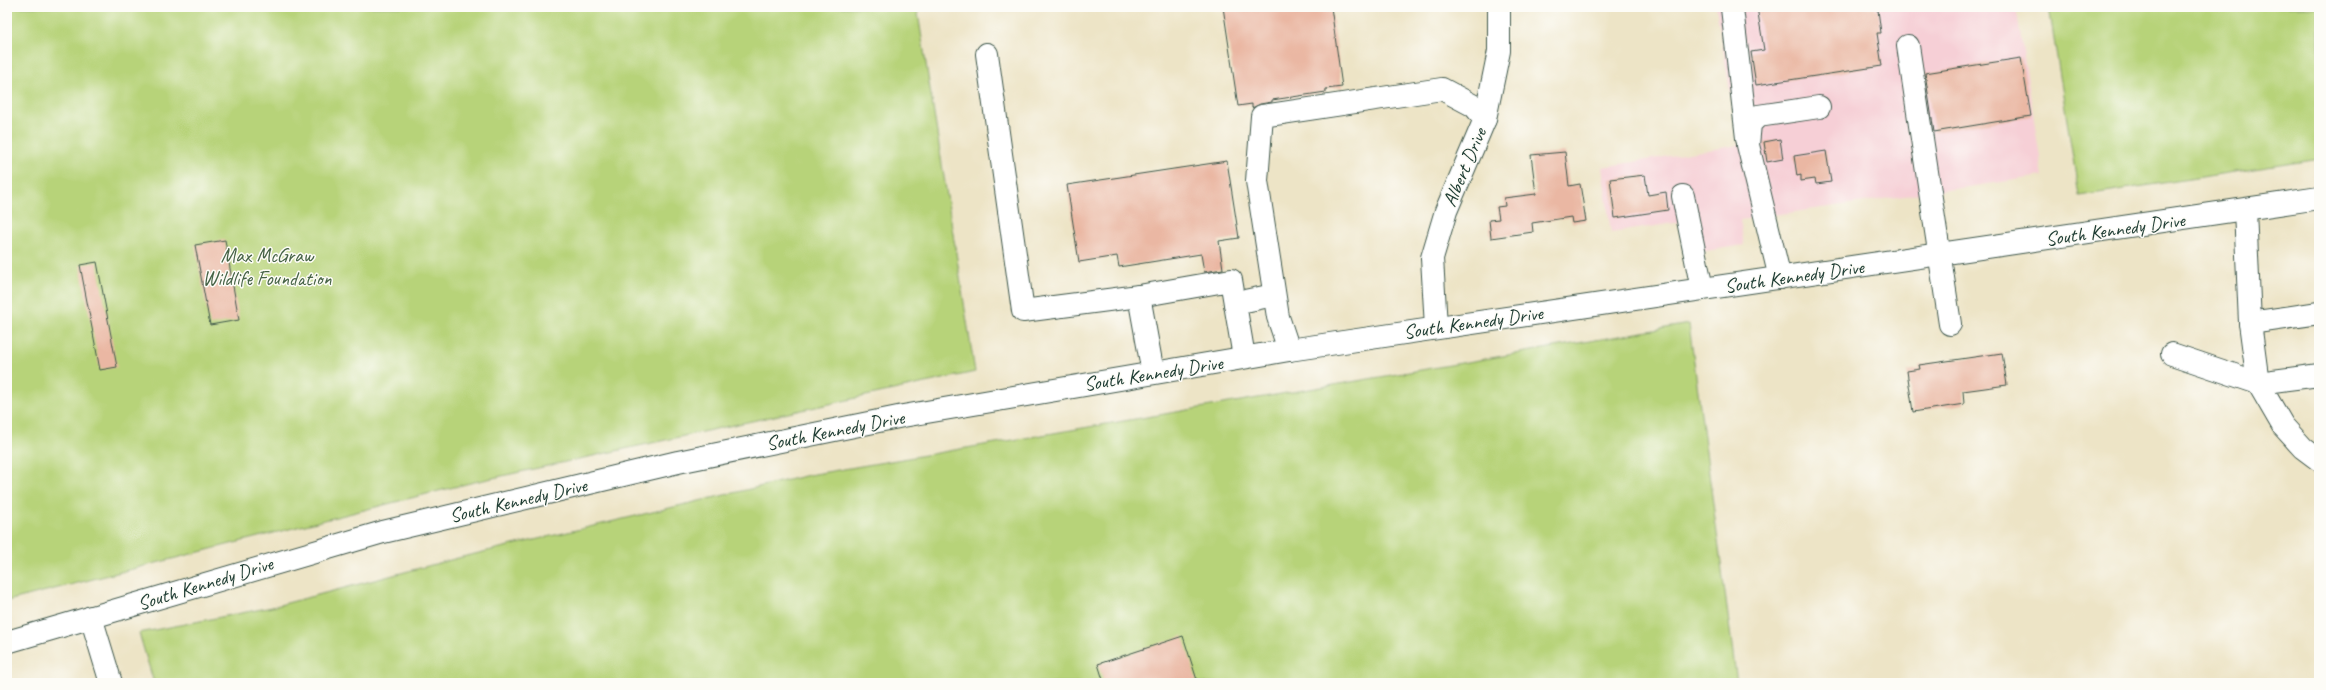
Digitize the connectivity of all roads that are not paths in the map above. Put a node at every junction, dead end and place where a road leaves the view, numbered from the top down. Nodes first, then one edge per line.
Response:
1 (1499, 7) edge
2 (1732, 8) edge
3 (1908, 46) dead end
4 (987, 54) dead end
5 (1819, 108) dead end
6 (1485, 119) junction
7 (1748, 145) junction
8 (1683, 196) dead end
9 (2319, 198) edge
10 (2245, 210) junction
11 (1940, 254) junction
12 (1780, 278) junction
13 (1702, 289) junction
14 (1274, 295) junction
15 (1139, 296) junction
16 (1235, 303) junction
17 (2319, 313) edge
18 (1950, 324) dead end
19 (2250, 324) junction
20 (1436, 327) junction
21 (1289, 350) junction
22 (2172, 354) dead end
23 (1244, 357) junction
24 (1153, 373) junction
25 (2319, 375) edge
26 (2258, 383) junction
27 (2314, 450) edge
28 (91, 617) junction
29 (7, 642) edge
30 (111, 683) edge

1 - 6 main road, Albert Drive
2 - 7 main road
3 - 11 main road
4 - 15 main road
5 - 7 main road
6 - 14 main road
6 - 20 main road, Albert Drive
7 - 12 main road
8 - 13 main road
9 - 10 main road, South Kennedy Drive
10 - 11 main road, South Kennedy Drive
10 - 19 main road
11 - 12 main road, South Kennedy Drive
11 - 18 main road
12 - 13 main road, South Kennedy Drive
13 - 20 main road, South Kennedy Drive
14 - 16 main road
14 - 21 main road
15 - 16 main road
15 - 24 main road
16 - 23 main road
17 - 19 main road
19 - 26 main road
20 - 21 main road, South Kennedy Drive
21 - 23 main road, South Kennedy Drive
22 - 26 main road
23 - 24 main road, South Kennedy Drive
24 - 28 main road, South Kennedy Drive
25 - 26 main road
26 - 27 main road
28 - 29 main road, South Kennedy Drive
28 - 30 main road

